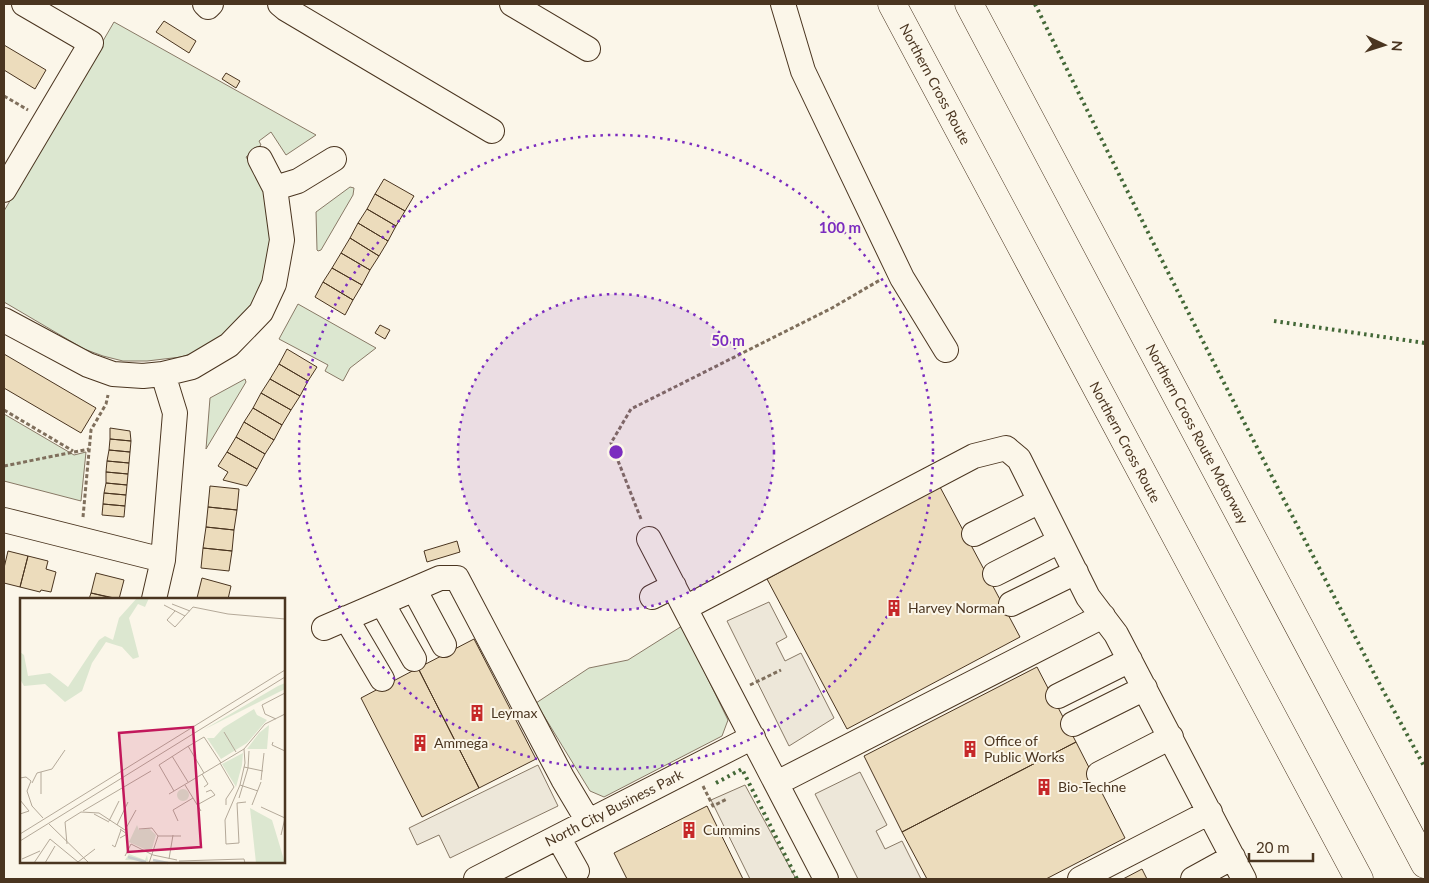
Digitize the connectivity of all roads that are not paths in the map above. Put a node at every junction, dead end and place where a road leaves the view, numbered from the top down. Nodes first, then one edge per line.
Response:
1 (24, 4) edge
2 (205, 4) edge
3 (211, 4) edge
4 (280, 4) edge
5 (512, 4) edge
6 (783, 4) edge
7 (892, 4) edge
8 (969, 4) edge
9 (588, 49) dead end
10 (492, 131) dead end
11 (260, 159) dead end
12 (334, 159) dead end
13 (275, 188) junction
14 (4, 190) edge
15 (4, 320) edge
16 (946, 350) dead end
17 (163, 374) junction
18 (1040, 501) junction
19 (4, 520) edge
20 (974, 534) dead end
21 (649, 539) road end
22 (1060, 541) junction
23 (163, 560) junction
24 (1076, 572) junction
25 (995, 574) dead end
26 (674, 586) junction
27 (414, 589) junction
28 (652, 597) dead end
29 (154, 598) edge
30 (382, 603) junction
31 (1011, 604) dead end
32 (686, 608) junction
33 (1103, 616) junction
34 (346, 618) junction
35 (324, 628) dead end
36 (444, 645) dead end
37 (414, 659) dead end
38 (1130, 660) junction
39 (382, 679) dead end
40 (1145, 688) junction
41 (1058, 696) dead end
42 (1073, 724) dead end
43 (753, 736) junction
44 (1171, 737) junction
45 (1099, 774) dead end
46 (777, 783) junction
47 (1210, 812) junction
48 (588, 821) junction
49 (558, 836) junction
50 (1233, 857) junction
51 (1425, 864) edge
52 (577, 871) dead end
53 (489, 876) edge
54 (826, 879) edge
55 (1080, 879) edge
56 (1192, 879) edge
57 (1244, 879) edge
58 (1359, 879) edge

1 - 14 street
2 - 3 street
4 - 10 street
5 - 9 street
6 - 16 street
7 - 58 highway, Northern Cross Route
8 - 51 highway, Northern Cross Route Motorway
11 - 13 street
12 - 13 street
13 - 17 street
15 - 17 street
17 - 23 street
18 - 20 street
18 - 22 street
18 - 32 street
19 - 23 street
21 - 26 street
22 - 24 street
22 - 25 street
23 - 29 street
24 - 31 street
24 - 33 street
26 - 28 street
26 - 32 street
27 - 30 street
27 - 36 street
27 - 48 street
30 - 34 street
30 - 37 street
32 - 43 street
33 - 38 street
33 - 46 street
34 - 35 street
34 - 39 street
38 - 40 street
38 - 41 street
40 - 42 street
40 - 44 street
43 - 46 street
43 - 48 street, North City Business Park
44 - 45 street
44 - 47 street
46 - 54 street
47 - 50 street
47 - 55 street
48 - 49 street, North City Business Park
49 - 52 street
49 - 53 street, North City Business Park
50 - 56 street
50 - 57 street

